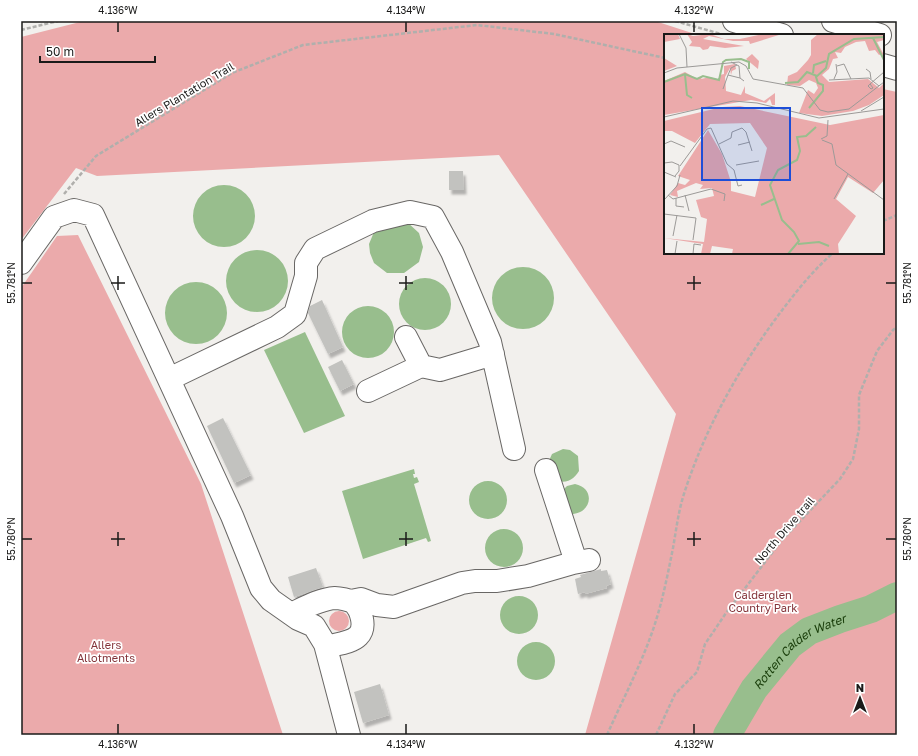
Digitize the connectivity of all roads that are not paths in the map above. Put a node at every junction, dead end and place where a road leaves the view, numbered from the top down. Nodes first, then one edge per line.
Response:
1 (734, 21) edge
2 (833, 21) edge
3 (779, 34) edge
4 (878, 34) edge
5 (884, 36) edge
6 (897, 40) edge
7 (884, 65) edge
8 (897, 69) edge
9 (21, 263) edge
10 (406, 337) dead end
11 (492, 354) junction
12 (421, 366) junction
13 (170, 379) junction
14 (368, 391) dead end
15 (514, 449) dead end
16 (546, 470) dead end
17 (351, 601) junction
18 (291, 614) junction
19 (326, 647) junction
20 (349, 735) edge

1 - 3 main road
2 - 4 main road
5 - 6 main road
7 - 8 main road
9 - 13 main road
10 - 12 main road
11 - 12 main road
11 - 13 main road
11 - 15 main road
12 - 14 main road
13 - 18 main road
16 - 17 main road
17 - 18 main road
17 - 19 main road
18 - 19 main road
19 - 20 main road

